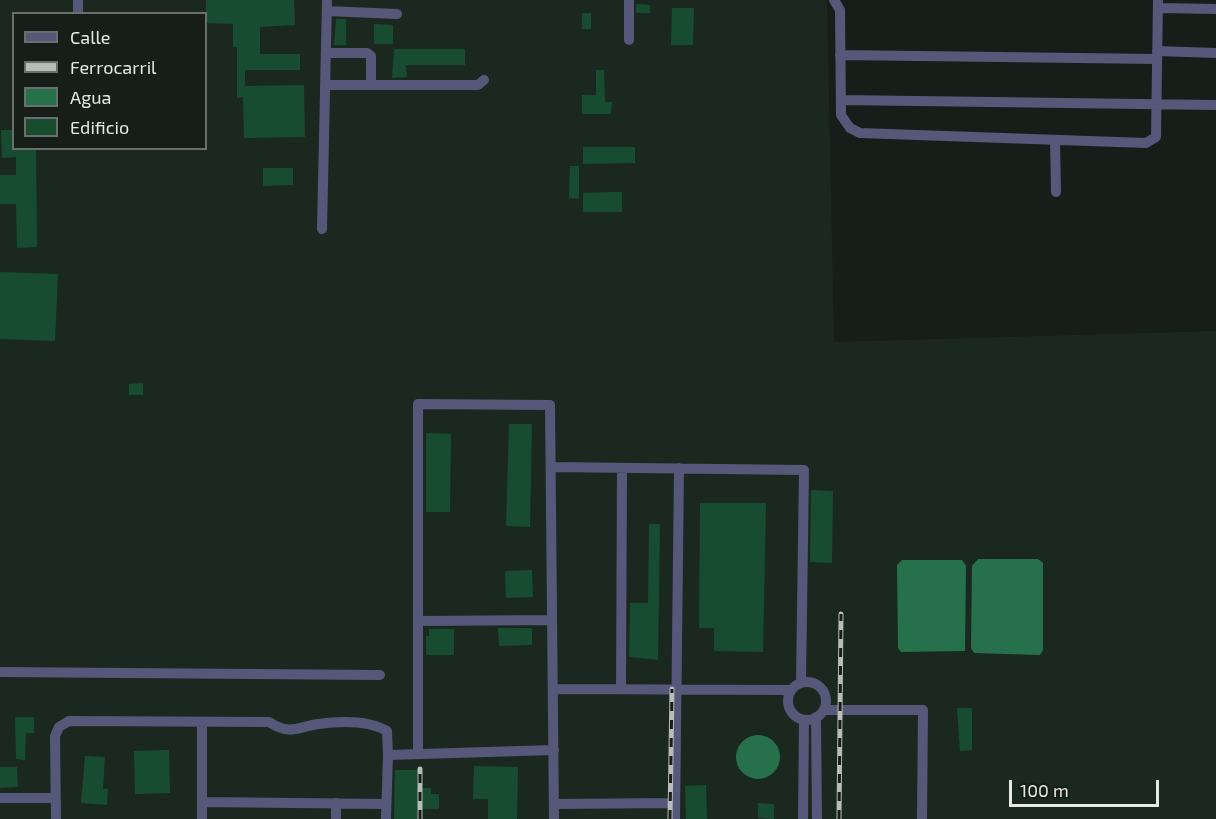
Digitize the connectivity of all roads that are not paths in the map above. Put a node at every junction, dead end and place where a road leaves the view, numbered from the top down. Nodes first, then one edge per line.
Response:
1 (629, 0) edge
2 (834, 0) edge
3 (1158, 4) edge
4 (327, 5) edge
5 (1216, 9) edge
6 (397, 14) dead end
7 (629, 40) dead end
8 (326, 53) junction
9 (1216, 53) edge
10 (840, 55) junction
11 (1157, 55) junction
12 (484, 80) dead end
13 (325, 85) junction
14 (371, 85) junction
15 (841, 100) junction
16 (1156, 103) junction
17 (1216, 105) edge
18 (1055, 140) junction
19 (1056, 192) dead end
20 (322, 229) dead end
21 (551, 467) junction
22 (622, 468) junction
23 (679, 468) junction
24 (552, 620) junction
25 (418, 621) junction
26 (0, 672) edge
27 (380, 675) dead end
28 (801, 682) junction
29 (553, 689) junction
30 (621, 689) junction
31 (677, 689) junction
32 (791, 690) junction
33 (820, 714) junction
34 (804, 720) junction
35 (202, 722) junction
36 (554, 750) junction
37 (418, 754) junction
38 (388, 755) junction
39 (0, 798) edge
40 (56, 798) junction
41 (202, 802) junction
42 (336, 803) junction
43 (675, 803) junction
44 (386, 804) junction
45 (554, 804) junction
46 (56, 819) edge
47 (202, 819) edge
48 (336, 819) edge
49 (386, 819) edge
50 (554, 819) edge
51 (675, 819) edge
52 (803, 819) edge
53 (817, 819) edge
54 (922, 819) edge

1 - 7 street
2 - 10 street
3 - 5 street
3 - 11 street
4 - 6 street
4 - 8 street
8 - 13 street
8 - 14 street
9 - 11 street
10 - 11 street
10 - 15 street
11 - 16 street
12 - 14 street
13 - 14 street
13 - 20 street
15 - 16 street
15 - 18 street
16 - 17 street
16 - 18 street
18 - 19 street
21 - 22 street
21 - 24 street
21 - 25 street
22 - 23 street
22 - 30 street
23 - 28 street
23 - 31 street
24 - 25 street
24 - 29 street
25 - 37 street
26 - 27 street
28 - 32 street
28 - 33 street
29 - 30 street
29 - 36 street
30 - 31 street
31 - 32 street
31 - 43 street
32 - 34 street
33 - 34 street
33 - 53 street
33 - 54 street
34 - 52 street
35 - 38 street
35 - 40 street
35 - 41 street
36 - 37 street
36 - 45 street
37 - 38 street
38 - 44 street
39 - 40 street
40 - 46 street
41 - 42 street
41 - 47 street
42 - 44 street
42 - 48 street
43 - 45 street
43 - 51 street
44 - 49 street
45 - 50 street

